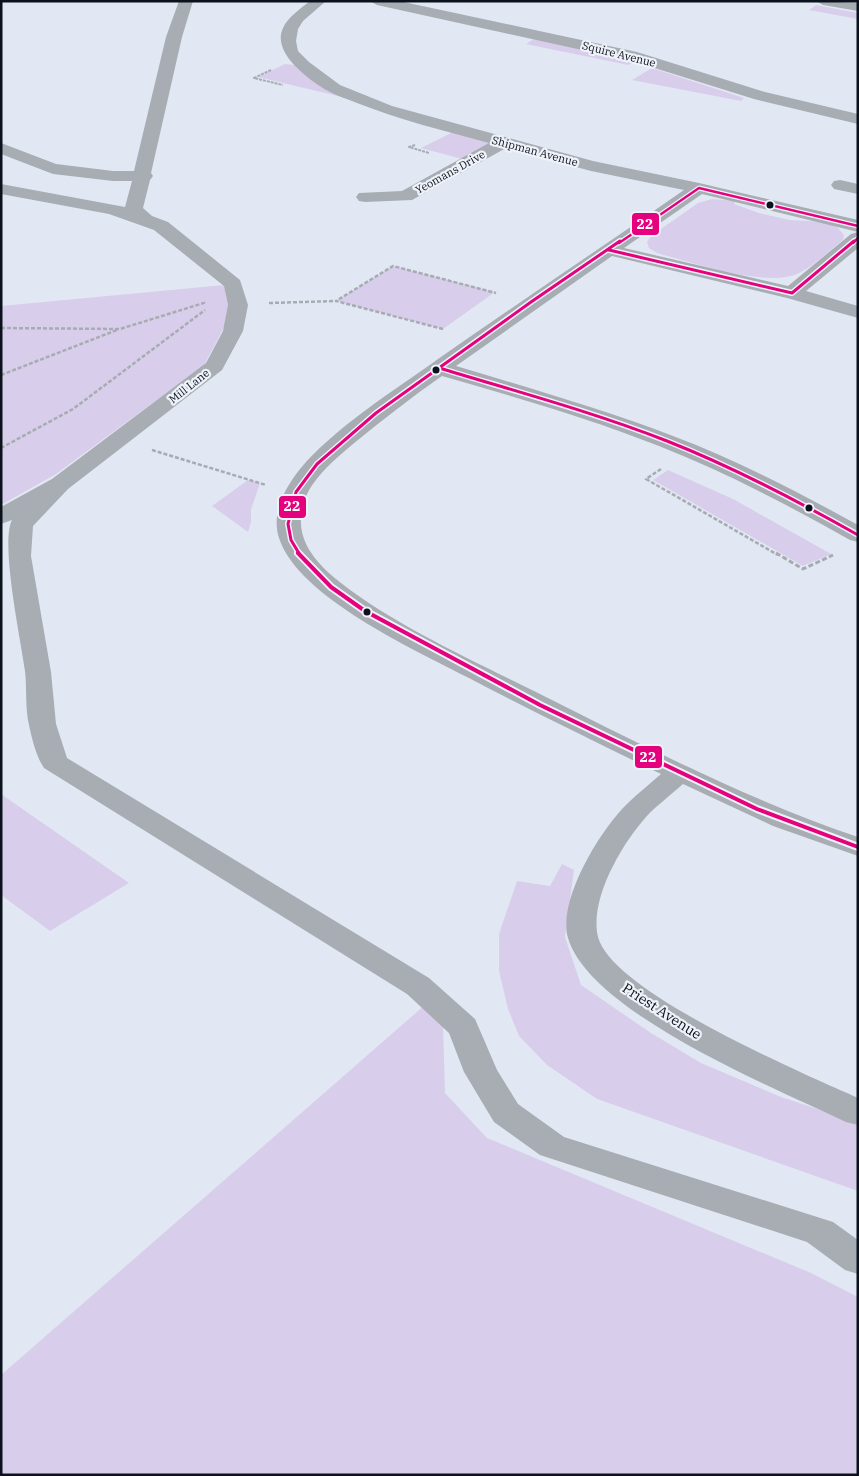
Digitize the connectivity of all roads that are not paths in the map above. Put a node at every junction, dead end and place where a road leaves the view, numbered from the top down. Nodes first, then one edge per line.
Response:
1 (186, 1) edge
2 (319, 1) edge
3 (377, 1) edge
4 (823, 1) edge
5 (858, 7) edge
6 (858, 120) edge
7 (504, 142) junction
8 (1, 148) edge
9 (144, 176) junction
10 (699, 188) junction
11 (1, 189) edge
12 (365, 197) dead end
13 (144, 220) junction
14 (858, 226) edge
15 (858, 238) edge
16 (609, 250) junction
17 (792, 292) junction
18 (858, 312) edge
19 (439, 368) junction
20 (60, 484) junction
21 (1, 517) edge
22 (858, 535) edge
23 (680, 772) junction
24 (858, 847) edge
25 (858, 1113) edge
26 (858, 1260) edge

1 - 9 street
2 - 7 street, Shipman Avenue
3 - 6 street, Squire Avenue
4 - 5 street
7 - 10 street, Shipman Avenue
7 - 12 street, Yeomans Drive
8 - 9 street
9 - 13 street
10 - 14 street, Shipman Avenue
10 - 16 street
11 - 13 street
13 - 20 street, Mill Lane
15 - 17 street
16 - 17 street
16 - 19 street
17 - 18 street
19 - 22 street
19 - 23 street
20 - 21 street, Mill Lane
20 - 26 street
23 - 24 street
23 - 25 street, Priest Avenue

